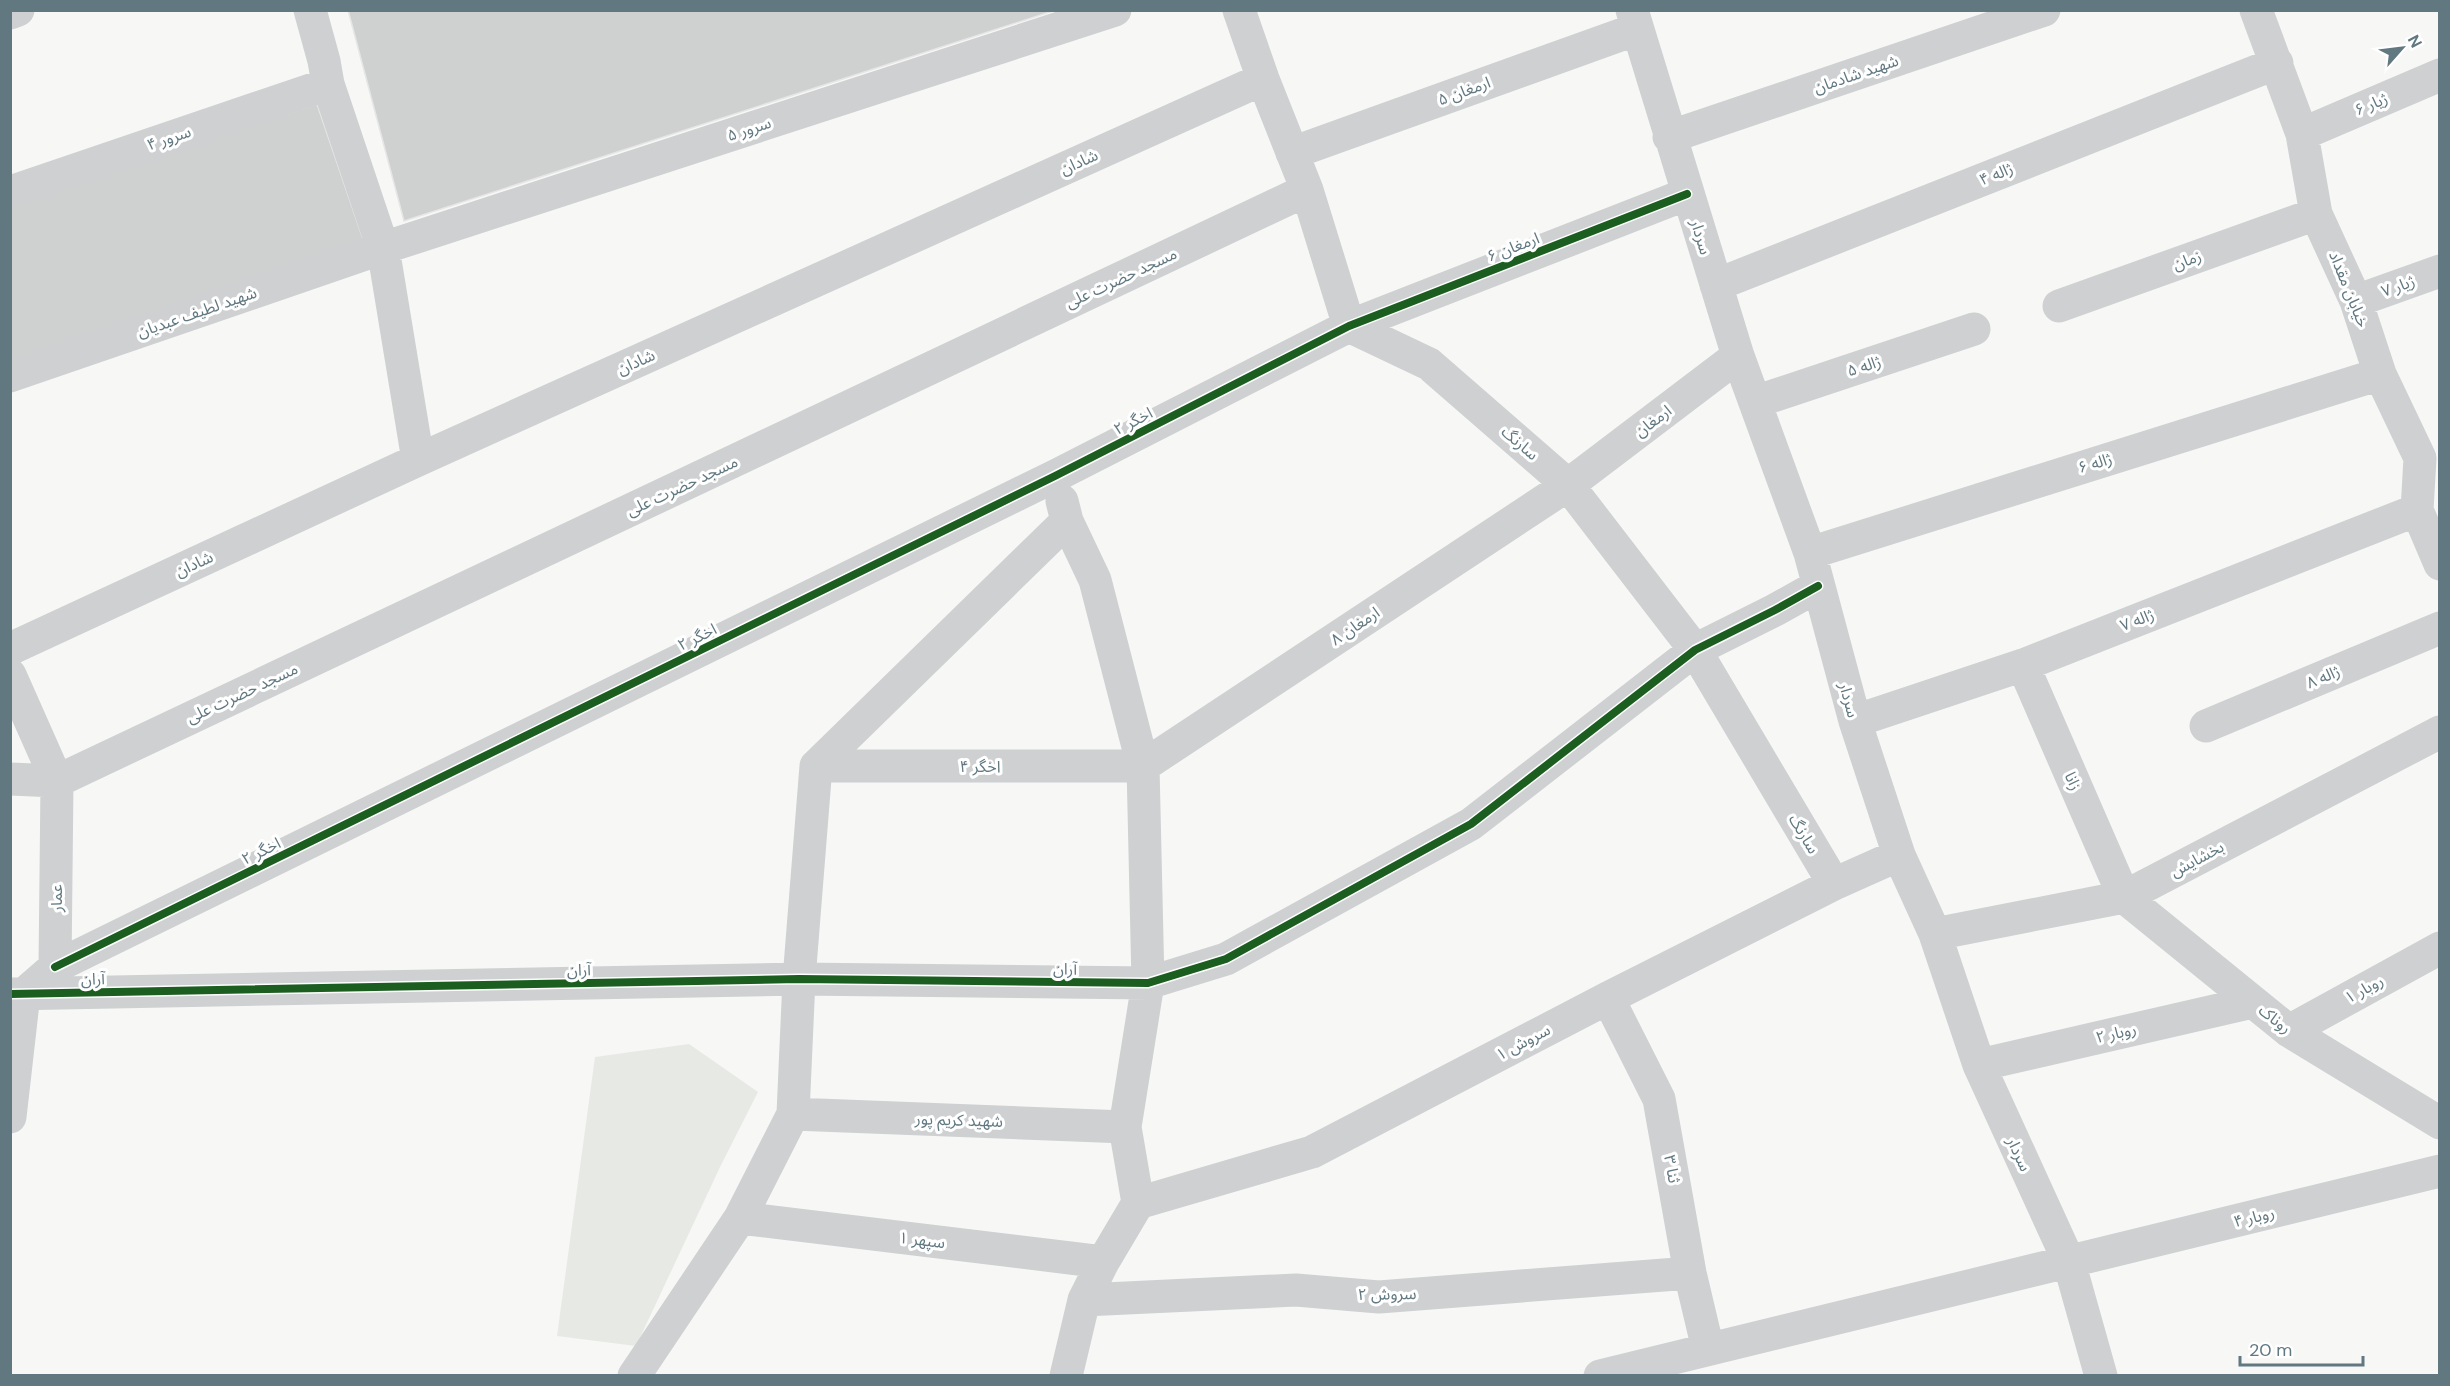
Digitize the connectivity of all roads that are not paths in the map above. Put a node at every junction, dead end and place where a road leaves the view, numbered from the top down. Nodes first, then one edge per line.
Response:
1 (310, 10) edge
2 (1114, 10) edge
3 (1239, 10) edge
4 (2044, 10) edge
5 (2263, 13) edge
6 (1634, 20) edge
7 (2277, 63) junction
8 (2439, 75) edge
9 (1263, 80) junction
10 (328, 84) junction
11 (2302, 134) junction
12 (1669, 137) junction
13 (1292, 153) junction
14 (1307, 190) junction
15 (10, 192) edge
16 (1687, 194) junction
17 (2316, 214) junction
18 (383, 248) junction
19 (2439, 271) edge
20 (1716, 285) junction
21 (2356, 301) junction
22 (2059, 306) dead end
23 (1349, 326) junction
24 (1974, 329) dead end
25 (1738, 356) junction
26 (2380, 374) junction
27 (10, 376) edge
28 (1755, 402) junction
29 (2430, 456) edge
30 (418, 460) junction
31 (1055, 476) junction
32 (1568, 485) junction
33 (2417, 510) junction
34 (1067, 520) junction
35 (1810, 553) junction
36 (2439, 564) edge
37 (1818, 586) junction
38 (2439, 628) edge
39 (10, 649) edge
40 (1695, 650) junction
41 (2023, 665) junction
42 (10, 675) edge
43 (1855, 721) junction
44 (2206, 726) dead end
45 (2439, 732) edge
46 (816, 766) junction
47 (1143, 766) junction
48 (10, 779) edge
49 (57, 781) junction
50 (1899, 855) junction
51 (1834, 884) junction
52 (2124, 897) junction
53 (1935, 934) junction
54 (2439, 948) edge
55 (55, 967) junction
56 (799, 979) junction
57 (1148, 983) junction
58 (17, 994) edge
59 (1608, 998) junction
60 (2253, 1002) junction
61 (2289, 1031) junction
62 (1979, 1065) junction
63 (793, 1114) junction
64 (10, 1117) edge
65 (2439, 1123) edge
66 (1125, 1127) junction
67 (2439, 1171) edge
68 (1138, 1203) junction
69 (740, 1218) junction
70 (1103, 1262) junction
71 (2069, 1262) junction
72 (1690, 1273) junction
73 (1084, 1300) junction
74 (1708, 1349) junction
75 (634, 1376) edge
76 (1066, 1376) edge
77 (1600, 1376) edge
78 (2101, 1376) edge

1 - 10 street
2 - 18 street, سرور ۵
3 - 9 street
4 - 12 street, شهید شادمان
5 - 7 street, خیابان مقداد
6 - 12 street, سردار
6 - 13 street, ارمغان ۵
7 - 11 street, خیابان مقداد
7 - 20 street, ژاله ۴
8 - 11 street, ژیار ۶
9 - 13 street
9 - 30 street, شادان
10 - 15 street, سرور ۴
10 - 18 street
11 - 17 street, خیابان مقداد
12 - 16 street, سردار
13 - 14 street
14 - 23 street
14 - 49 street, مسجد حضرت علی
16 - 20 street, سردار
16 - 23 street, ارمغان ۶
17 - 21 street, خیابان مقداد
17 - 22 street, زمان
18 - 27 street, شهید لطیف عبدیان
18 - 30 street
19 - 21 street, ژیار ۷
20 - 25 street, سردار
21 - 26 street, خیابان مقداد
23 - 31 street, اخگر ۲
23 - 32 street, سارنگ
24 - 28 street, ژاله ۵
25 - 28 street, سردار
25 - 32 street, ارمغان
26 - 29 street, خیابان مقداد
26 - 35 street, ژاله ۶
28 - 35 street, سردار
29 - 33 street, خیابان مقداد
30 - 39 street, شادان
31 - 34 street
31 - 55 street, اخگر ۲
32 - 40 street, سارنگ
32 - 47 street, ارمغان ۸
33 - 36 street, خیابان مقداد
33 - 41 street, ژاله ۷
34 - 46 street
34 - 47 street
35 - 37 street, سردار
37 - 40 street, آران
37 - 43 street, سردار
38 - 44 street, ژاله ۸
40 - 51 street, سارنگ
40 - 57 street, آران
41 - 43 street, ژاله ۷
41 - 52 street, زانا
42 - 49 street, عمار
43 - 50 street, سردار
45 - 52 street, بخشایش
46 - 47 street, اخگر ۴
46 - 56 street
47 - 57 street
48 - 49 street
49 - 55 street, عمار
50 - 51 street, سروش ۱
50 - 53 street, سردار
51 - 59 street, سروش ۱
52 - 53 street, بخشایش
52 - 60 street, روناک
53 - 62 street, سردار
54 - 61 street, روبار ۱
55 - 58 street
56 - 57 street, آران
56 - 58 street, آران
56 - 63 street
57 - 66 street
58 - 64 street
59 - 68 street, سروش ۱
59 - 72 street, ثنا ۳
60 - 61 street, روناک
60 - 62 street, روبار ۲
61 - 65 street, روناک
62 - 71 street, سردار
63 - 66 street, شهید کریم پور
63 - 69 street
66 - 68 street
67 - 71 street, روبار ۴
68 - 70 street
69 - 70 street, سپهر ۱
69 - 75 street
70 - 73 street
71 - 74 street, روبار ۴
71 - 78 street, سردار
72 - 73 street, سروش ۲
72 - 74 street, ثنا ۳
73 - 76 street
74 - 77 street, روبار ۴

